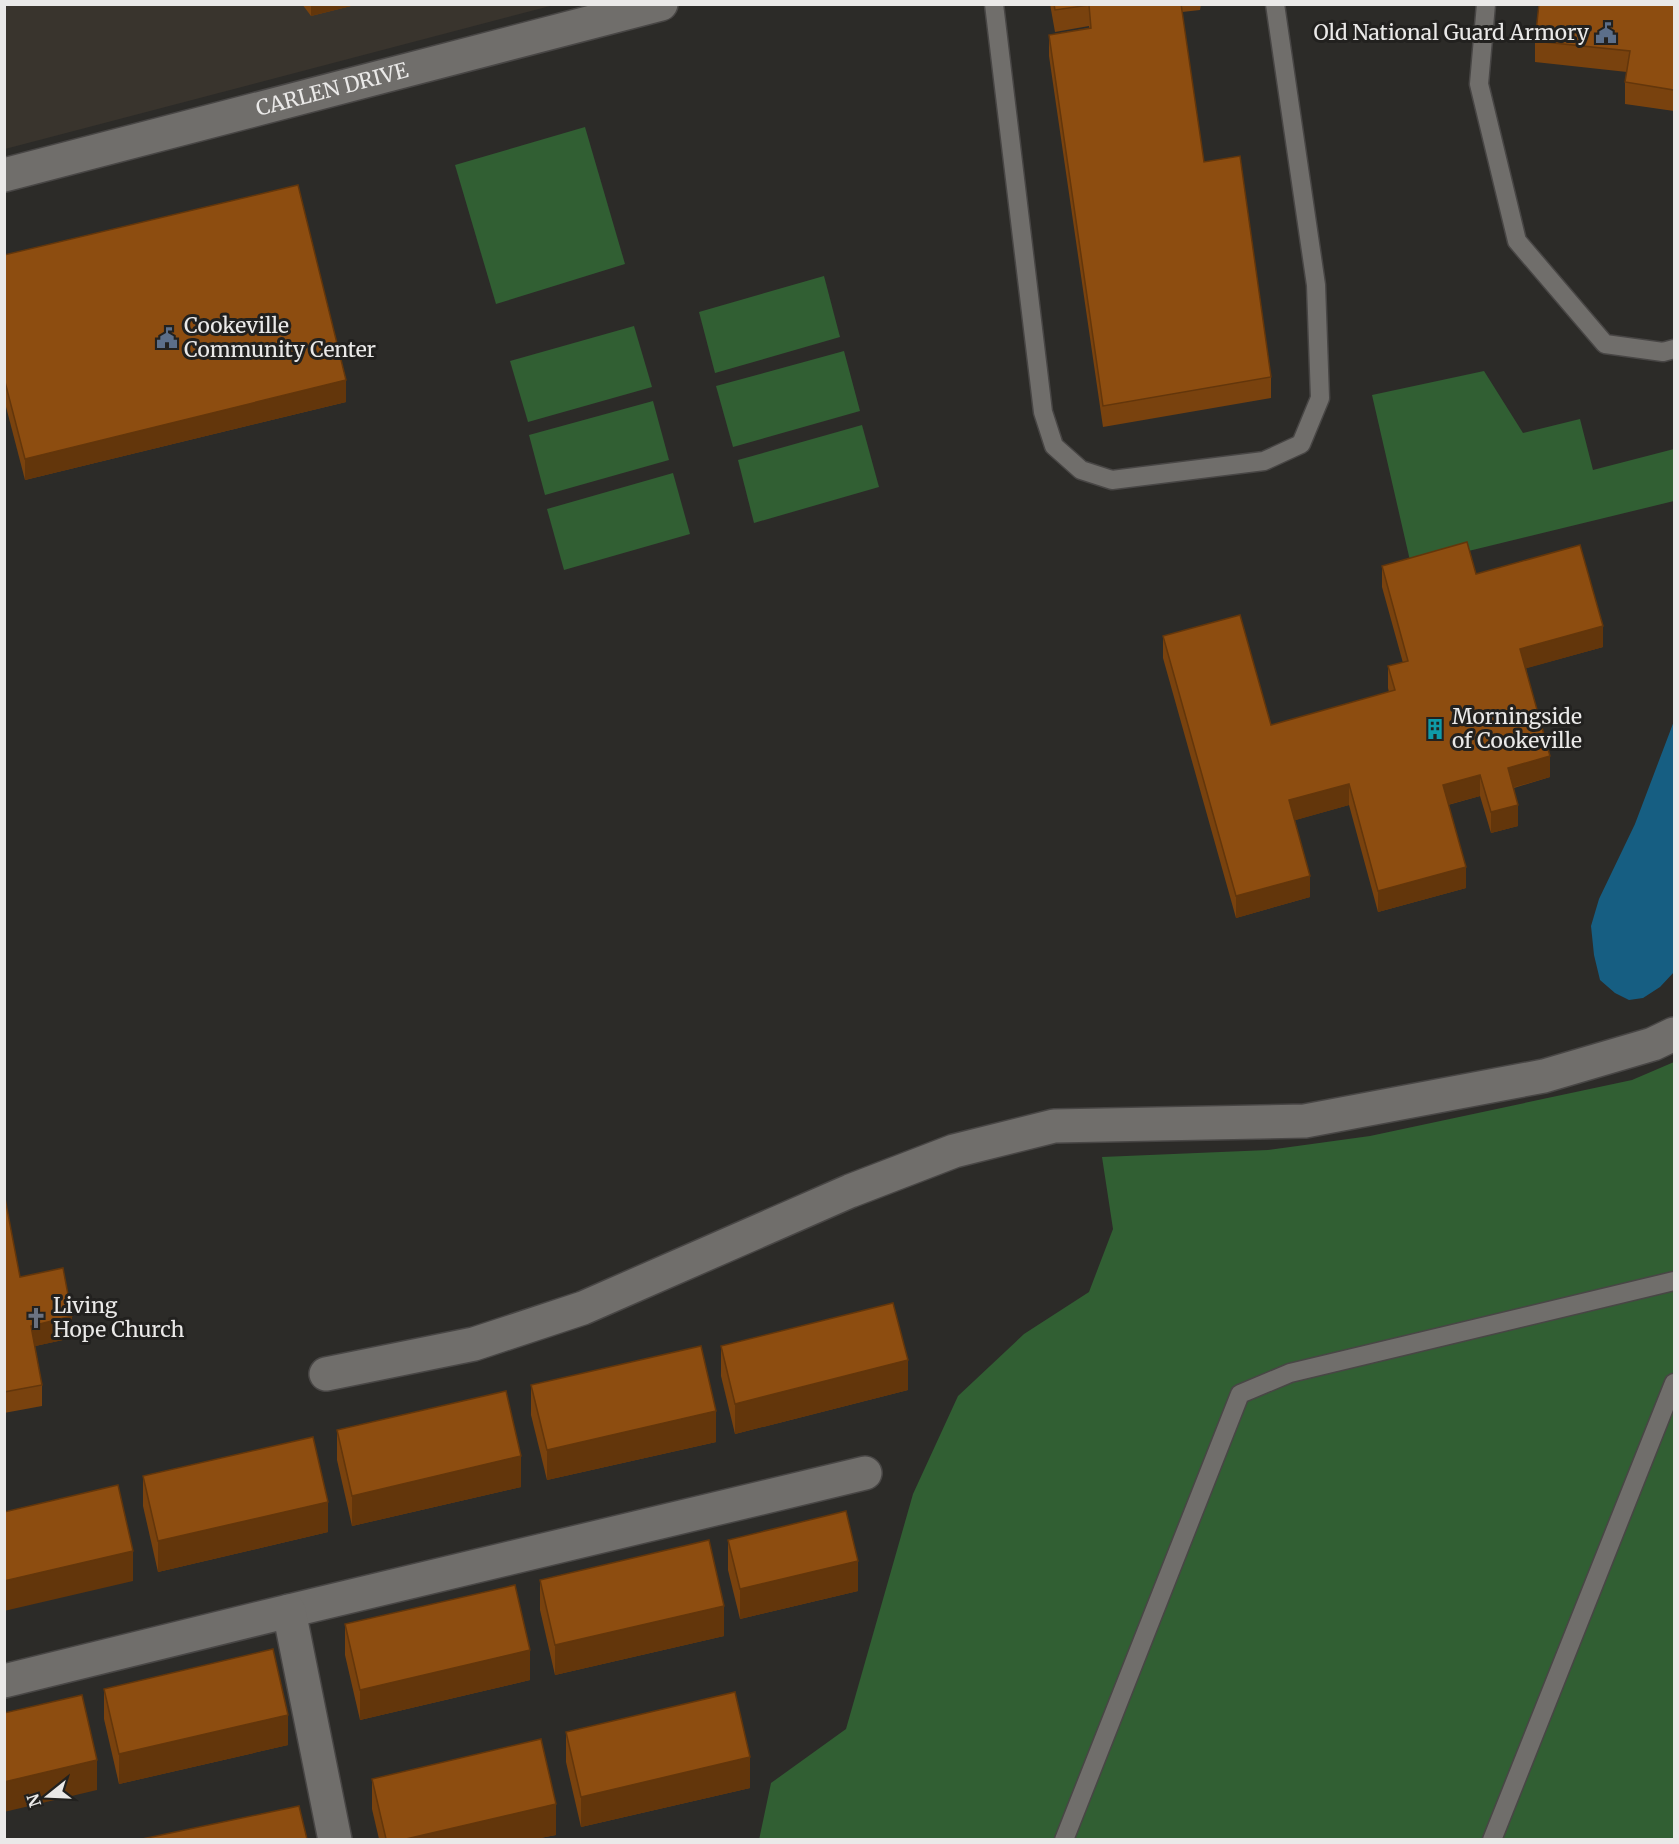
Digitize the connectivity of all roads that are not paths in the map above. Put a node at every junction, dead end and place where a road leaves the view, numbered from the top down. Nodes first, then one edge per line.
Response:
1 (661, 4) edge
2 (994, 4) edge
3 (1275, 4) edge
4 (1486, 4) edge
5 (580, 15) edge
6 (4, 175) edge
7 (1674, 349) edge
8 (1674, 1034) edge
9 (1674, 1281) edge
10 (326, 1374) dead end
11 (1674, 1383) edge
12 (865, 1473) dead end
13 (289, 1611) junction
14 (4, 1681) edge
15 (335, 1839) edge
16 (1064, 1839) edge
17 (1492, 1839) edge

1 - 5 street, CARLEN DRIVE
2 - 3 lane
4 - 7 lane
5 - 6 street, CARLEN DRIVE
8 - 10 street
9 - 16 lane
11 - 17 lane
12 - 13 street
13 - 14 street
13 - 15 street

